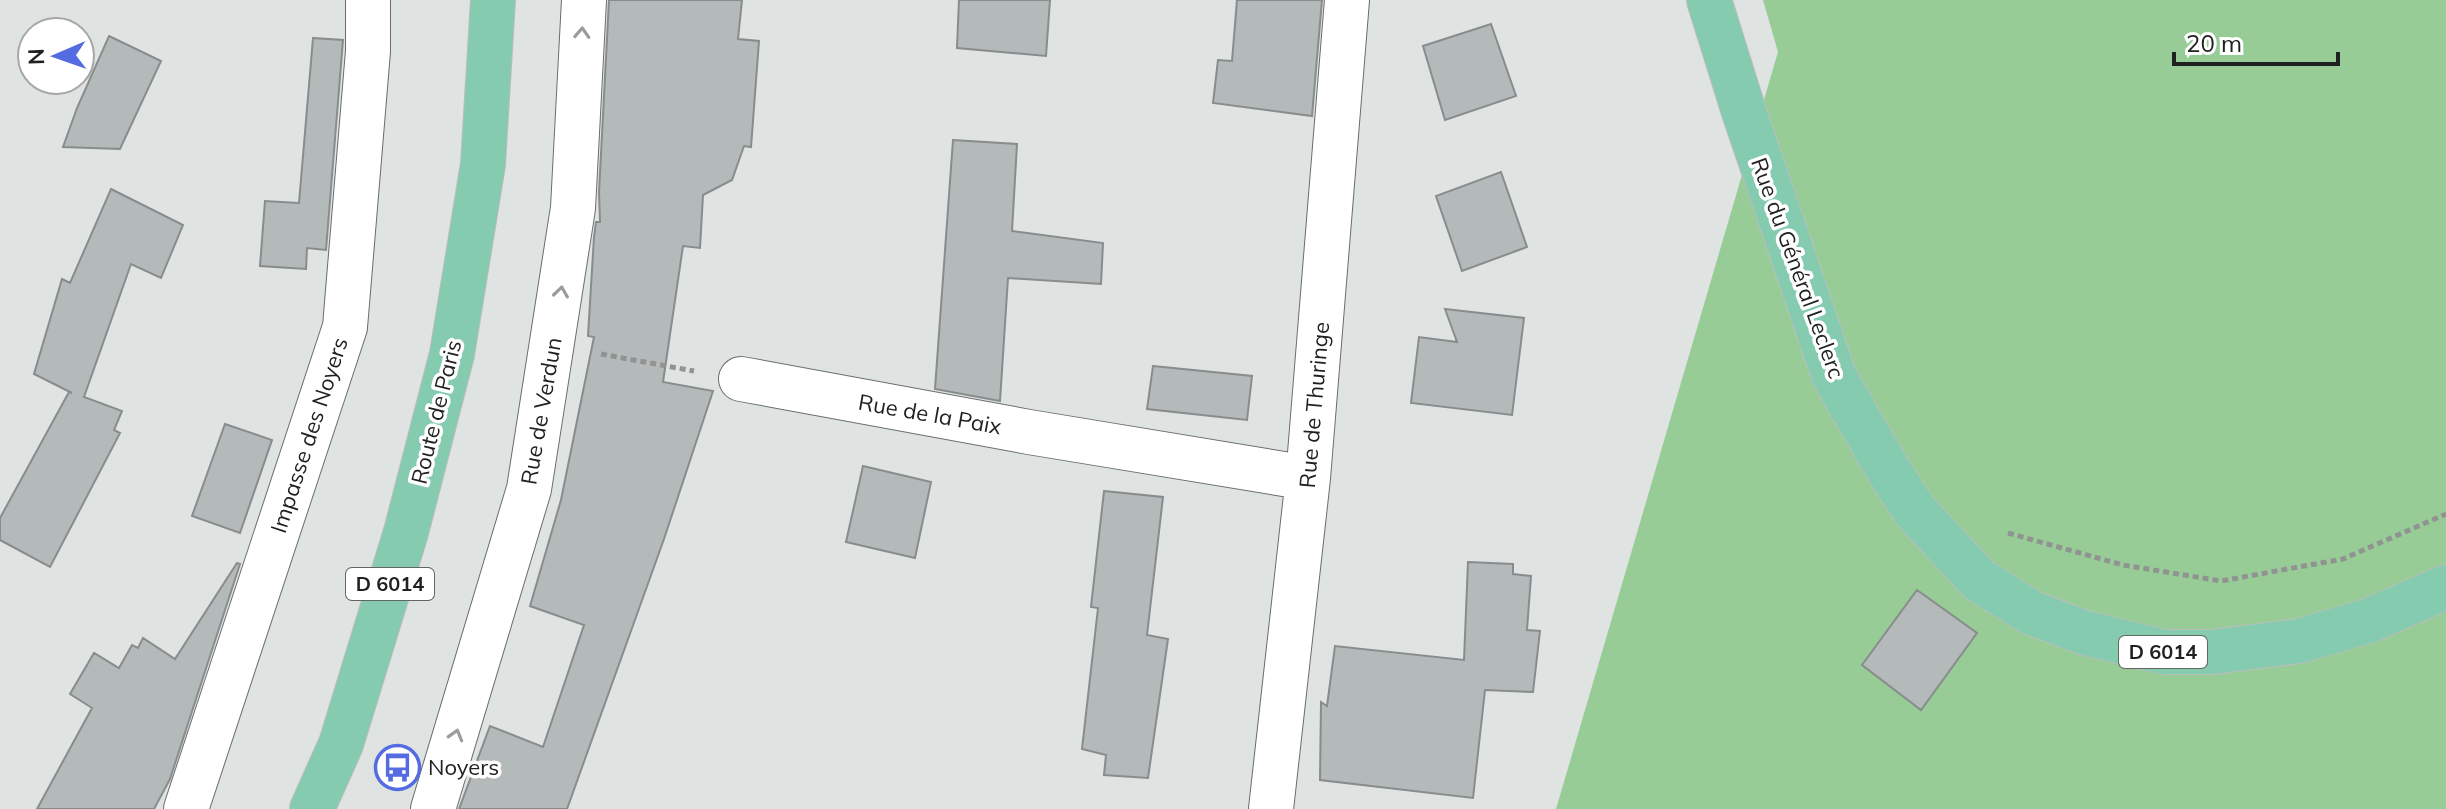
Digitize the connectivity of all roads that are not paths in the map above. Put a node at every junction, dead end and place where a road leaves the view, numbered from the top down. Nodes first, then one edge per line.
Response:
1 (368, 0) edge
2 (493, 0) edge
3 (584, 0) edge
4 (1347, 0) edge
5 (1709, 0) edge
6 (741, 379) road end
7 (1308, 478) junction
8 (2446, 587) edge
9 (186, 809) edge
10 (312, 809) edge
11 (433, 809) edge
12 (1271, 809) edge

1 - 9 street, Impasse des Noyers
2 - 10 main road, Route de Paris / D 6014
11 -> 3 street, Rue de Verdun
4 - 7 street, Rue de Thuringe
5 - 8 main road, Rue du Général Leclerc / D 6014
6 - 7 street, Rue de la Paix
7 - 12 street, Rue de Thuringe

